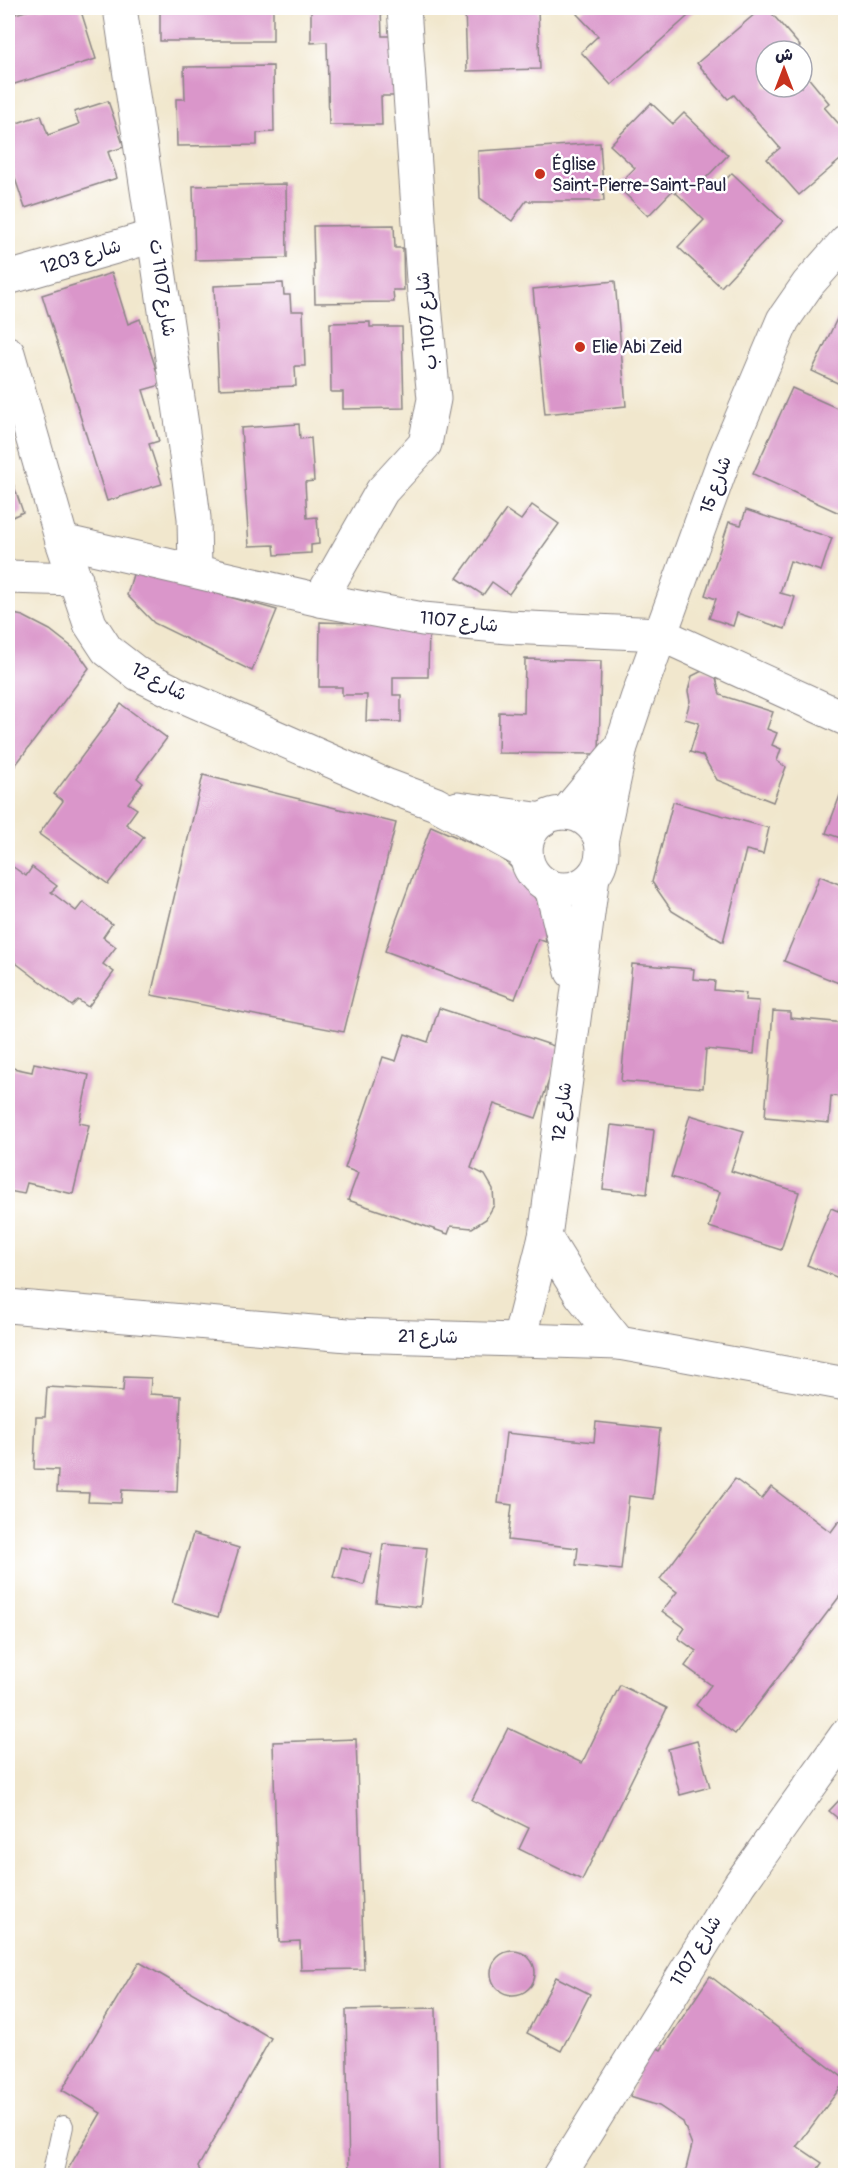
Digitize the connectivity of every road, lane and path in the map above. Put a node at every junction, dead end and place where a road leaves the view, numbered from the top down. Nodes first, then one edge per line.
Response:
1 (120, 8) edge
2 (404, 8) edge
3 (154, 236) junction
4 (846, 241) edge
5 (8, 278) edge
6 (8, 353) edge
7 (62, 541) junction
8 (195, 570) junction
9 (8, 578) edge
10 (76, 579) junction
11 (320, 600) junction
12 (660, 634) junction
13 (846, 719) edge
14 (621, 747) junction
15 (436, 804) junction
16 (554, 817) junction
17 (601, 842) junction
18 (526, 853) junction
19 (592, 876) junction
20 (551, 887) junction
21 (578, 987) junction
22 (545, 1237) junction
23 (8, 1306) edge
24 (519, 1340) junction
25 (619, 1343) junction
26 (846, 1384) edge
27 (846, 1735) edge
28 (63, 2126) dead end
29 (52, 2175) edge
30 (559, 2175) edge

1 - 3 street, شارع 1107 ت
2 - 11 street, شارع 1107 ب
3 - 5 street, شارع 1203
3 - 8 street, شارع 1107 ت
4 - 12 street, شارع 15
6 - 7 street, شارع 12
7 - 8 street, شارع 1107
7 - 10 street, شارع 12
8 - 11 street, شارع 1107
9 - 10 street
10 - 15 street, شارع 12
11 - 12 street, شارع 1107
12 - 13 street, شارع 1107
12 - 14 street, شارع 15
14 - 16 street, شارع 15
14 - 17 street, شارع 15
15 - 16 street, شارع 12
15 - 18 street, شارع 12
16 - 17 street
16 - 18 street
17 - 19 street
18 - 20 street
19 - 20 street
19 - 21 street, شارع 12
20 - 21 street, شارع 12
21 - 22 street, شارع 12
22 - 24 street, شارع 12
22 - 25 street
23 - 24 street, شارع 21
24 - 25 street, شارع 21
25 - 26 street, شارع 21
27 - 30 street, شارع 1107
28 - 29 lane

